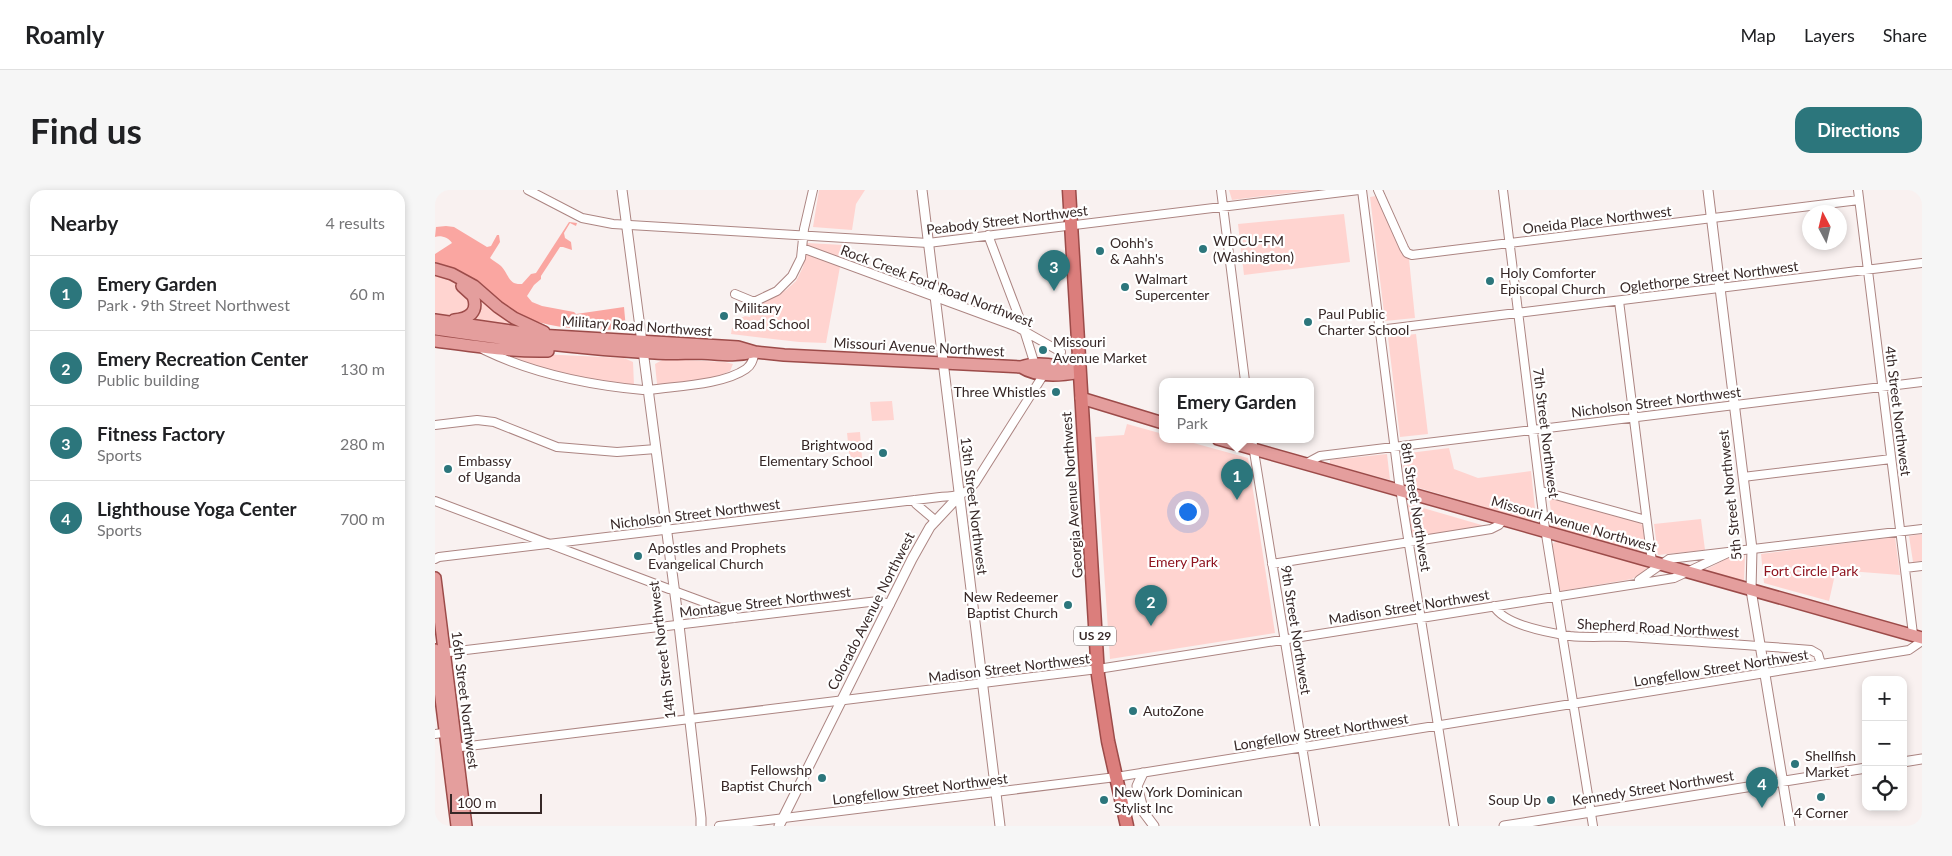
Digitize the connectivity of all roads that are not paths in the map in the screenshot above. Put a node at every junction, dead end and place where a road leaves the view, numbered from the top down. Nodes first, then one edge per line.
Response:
1 (528, 190) edge
2 (622, 190) edge
3 (813, 190) edge
4 (922, 190) edge
5 (1069, 190) edge
6 (1221, 190) edge
7 (1360, 190) edge
8 (1378, 190) edge
9 (1503, 190) edge
10 (1708, 190) edge
11 (1858, 190) edge
12 (1859, 200) junction
13 (1223, 206) junction
14 (1711, 218) junction
15 (627, 224) junction
16 (1071, 225) junction
17 (803, 235) junction
18 (988, 235) junction
19 (928, 243) junction
20 (1510, 243) junction
21 (802, 248) junction
22 (1922, 264) edge
23 (435, 269) edge
24 (1868, 270) junction
25 (435, 275) edge
26 (1720, 288) junction
27 (735, 294) dead end
28 (935, 296) junction
29 (1619, 301) junction
30 (1519, 313) junction
31 (436, 323) edge
32 (1024, 330) junction
33 (1379, 330) junction
34 (558, 336) junction
35 (435, 341) edge
36 (641, 346) junction
37 (477, 347) junction
38 (602, 349) junction
39 (755, 352) junction
40 (1061, 352) dead end
41 (943, 364) junction
42 (1035, 365) junction
43 (1021, 367) junction
44 (1079, 372) junction
45 (1044, 374) junction
46 (1245, 378) edge
47 (1922, 382) edge
48 (1882, 387) junction
49 (646, 390) junction
50 (1081, 398) junction
51 (1734, 406) junction
52 (1634, 418) junction
53 (1159, 422) edge
54 (435, 425) edge
55 (1533, 430) junction
56 (1253, 444) edge
57 (1394, 447) junction
58 (653, 450) junction
59 (1891, 459) junction
60 (1305, 464) junction
61 (1743, 477) junction
62 (1400, 491) junction
63 (1541, 491) junction
64 (959, 496) junction
65 (914, 500) junction
66 (435, 501) edge
67 (1503, 520) junction
68 (1647, 520) junction
69 (936, 521) junction
70 (1922, 529) edge
71 (664, 530) junction
72 (1900, 531) junction
73 (1546, 532) junction
74 (1408, 542) junction
75 (549, 544) junction
76 (1752, 549) junction
77 (1730, 552) junction
78 (435, 559) edge
79 (1656, 563) junction
80 (1272, 564) junction
81 (1922, 566) edge
82 (1905, 568) junction
83 (1688, 572) junction
84 (435, 578) edge
85 (1630, 584) junction
86 (671, 590) junction
87 (1751, 590) junction
88 (1556, 596) junction
89 (890, 604) junction
90 (1494, 606) junction
91 (735, 618) junction
92 (1420, 618) junction
93 (676, 625) junction
94 (1562, 634) junction
95 (1919, 638) edge
96 (1285, 640) junction
97 (1761, 646) junction
98 (437, 653) edge
99 (1821, 664) junction
100 (1097, 670) junction
101 (1765, 673) junction
102 (982, 684) junction
103 (841, 701) junction
104 (1573, 704) junction
105 (687, 720) junction
106 (1438, 726) junction
107 (445, 733) edge
108 (452, 748) junction
109 (1302, 748) junction
110 (1922, 759) edge
111 (1907, 761) edge
112 (1862, 769) edge
113 (1143, 773) junction
114 (1116, 777) junction
115 (1783, 781) junction
116 (995, 792) junction
117 (1120, 797) junction
118 (1144, 812) junction
119 (1591, 812) junction
120 (781, 822) edge
121 (457, 826) edge
122 (465, 826) edge
123 (700, 826) edge
124 (719, 826) edge
125 (1000, 826) edge
126 (1127, 826) edge
127 (1154, 826) edge
128 (1315, 826) edge
129 (1454, 826) edge
130 (1504, 826) edge
131 (1593, 826) edge
132 (1790, 826) edge

1 - 15 street
2 - 15 street, 14th Street Northwest
3 - 17 street
4 - 19 street, 13th Street Northwest
5 - 16 highway, Georgia Avenue Northwest / US 29
6 - 13 street
7 - 13 street, Peabody Street Northwest
7 - 33 street, 8th Street Northwest
8 - 20 street, Oneida Place Northwest
9 - 20 street, 7th Street Northwest
10 - 14 street, 5th Street Northwest
11 - 12 street, 4th Street Northwest
12 - 14 street, Oneida Place Northwest
12 - 24 street, 4th Street Northwest
13 - 16 street, Peabody Street Northwest
13 - 46 street
14 - 20 street, Oneida Place Northwest
14 - 26 street, 5th Street Northwest
15 - 17 street, Peabody Street Northwest
15 - 36 street, 14th Street Northwest
16 - 18 street, Peabody Street Northwest
16 - 44 highway, Georgia Avenue Northwest / US 29
17 - 19 street, Peabody Street Northwest
17 - 21 street
18 - 19 street, Peabody Street Northwest
18 - 32 street
19 - 28 street, 13th Street Northwest
20 - 30 street, 7th Street Northwest
21 - 27 street
21 - 28 street, Rock Creek Ford Road Northwest
22 - 24 street, Oglethorpe Street Northwest
23 - 34 main road
24 - 26 street, Oglethorpe Street Northwest
24 - 48 street, 4th Street Northwest
25 - 31 main road
26 - 29 street, Oglethorpe Street Northwest
26 - 51 street, 5th Street Northwest
28 - 32 street, Rock Creek Ford Road Northwest
28 - 41 street, 13th Street Northwest
29 - 30 street, Oglethorpe Street Northwest
29 - 52 street
30 - 33 street, Oglethorpe Street Northwest
30 - 55 street, 7th Street Northwest
31 - 34 main road, Military Road Northwest
31 - 38 main road, Military Road Northwest
32 - 40 street, Rock Creek Ford Road Northwest
32 - 42 street
33 - 57 street, 8th Street Northwest
34 - 36 main road, Military Road Northwest
35 - 37 main road
36 - 38 main road, Military Road Northwest
36 - 39 main road, Military Road Northwest
36 - 49 street, 14th Street Northwest
37 - 38 main road
37 - 49 street
39 - 41 main road, Missouri Avenue Northwest
39 - 49 street
41 - 43 main road, Missouri Avenue Northwest
41 - 64 street, 13th Street Northwest
42 - 43 main road, Missouri Avenue Northwest
42 - 44 main road, Missouri Avenue Northwest
43 - 45 main road, Missouri Avenue Northwest
44 - 45 main road, Missouri Avenue Northwest
44 - 50 highway, Georgia Avenue Northwest / US 29
45 - 64 street, Colorado Avenue Northwest
47 - 48 street, Nicholson Street Northwest
48 - 51 street, Nicholson Street Northwest
48 - 59 street, 4th Street Northwest
49 - 58 street, 14th Street Northwest
50 - 53 main road
50 - 100 highway, Georgia Avenue Northwest / US 29
51 - 52 street, Nicholson Street Northwest
51 - 61 street, 5th Street Northwest
52 - 55 street, Nicholson Street Northwest
52 - 68 street
54 - 58 street
55 - 57 street, Nicholson Street Northwest
55 - 63 street, 7th Street Northwest
56 - 60 main road, Missouri Avenue Northwest
56 - 80 street, 9th Street Northwest
57 - 60 street, Nicholson Street Northwest
57 - 62 street, 8th Street Northwest
58 - 71 street, 14th Street Northwest
59 - 61 street
59 - 72 street, 4th Street Northwest
60 - 62 main road, Missouri Avenue Northwest
61 - 76 street, 5th Street Northwest
62 - 67 main road, Missouri Avenue Northwest
62 - 74 street, 8th Street Northwest
63 - 68 street
63 - 73 street, 7th Street Northwest
64 - 65 street, Nicholson Street Northwest
64 - 69 street, Colorado Avenue Northwest
64 - 102 street, 13th Street Northwest
65 - 69 street
65 - 71 street, Nicholson Street Northwest
66 - 75 street
67 - 73 main road, Missouri Avenue Northwest
67 - 74 street
68 - 79 street
69 - 89 street, Colorado Avenue Northwest
70 - 72 street, Madison Street Northwest
71 - 75 street, Nicholson Street Northwest
71 - 86 street, 14th Street Northwest
72 - 76 street, Madison Street Northwest
72 - 82 street, 4th Street Northwest
73 - 79 main road, Missouri Avenue Northwest
73 - 88 street, 7th Street Northwest
74 - 80 street
74 - 92 street, 8th Street Northwest
75 - 78 street, Nicholson Street Northwest
75 - 86 street
76 - 77 street, Madison Street Northwest
76 - 87 street, 5th Street Northwest
77 - 79 street, Madison Street Northwest
77 - 83 street, Madison Street Northwest
79 - 83 main road, Missouri Avenue Northwest
79 - 85 street, Madison Street Northwest
80 - 96 street, 9th Street Northwest
81 - 82 street
82 - 95 street, 4th Street Northwest
83 - 85 street, Madison Street Northwest
83 - 87 main road, Missouri Avenue Northwest
84 - 98 main road, 16th Street Northwest
85 - 88 street, Madison Street Northwest
86 - 91 street
86 - 93 street, 14th Street Northwest
87 - 95 main road, Missouri Avenue Northwest
87 - 97 street, 5th Street Northwest
88 - 90 street, Madison Street Northwest
88 - 94 street, 7th Street Northwest
89 - 91 street, Montague Street Northwest
89 - 103 street, Colorado Avenue Northwest
90 - 92 street, Madison Street Northwest
90 - 94 street, Shepherd Road Northwest
91 - 93 street, Montague Street Northwest
92 - 96 street, Madison Street Northwest
92 - 106 street, 8th Street Northwest
93 - 98 street, Montague Street Northwest
93 - 105 street, 14th Street Northwest
94 - 97 street, Shepherd Road Northwest
94 - 104 street, 7th Street Northwest
95 - 99 street, Longfellow Street Northwest
96 - 100 street, Madison Street Northwest
96 - 109 street, 9th Street Northwest
97 - 99 street, Shepherd Road Northwest
97 - 101 street, 5th Street Northwest
98 - 107 main road, 16th Street Northwest
99 - 101 street, Longfellow Street Northwest
100 - 102 street, Madison Street Northwest
100 - 114 highway, Georgia Avenue Northwest / US 29
101 - 104 street, Longfellow Street Northwest
101 - 115 street, 5th Street Northwest
102 - 103 street, Madison Street Northwest
102 - 116 street, 13th Street Northwest
103 - 105 street, Madison Street Northwest
103 - 120 street, Colorado Avenue Northwest
104 - 106 street, Longfellow Street Northwest
104 - 119 street, 7th Street Northwest
105 - 108 street, Madison Street Northwest
105 - 123 street, 14th Street Northwest
106 - 109 street, Longfellow Street Northwest
106 - 129 street, 8th Street Northwest
107 - 108 main road, 16th Street Northwest
108 - 121 main road, 16th Street Northwest
108 - 122 main road, 16th Street Northwest
109 - 113 street, Longfellow Street Northwest
109 - 128 street, 9th Street Northwest
110 - 111 street
112 - 115 street, Kennedy Street Northwest
113 - 114 street, Longfellow Street Northwest
113 - 118 street
114 - 116 street, Longfellow Street Northwest
114 - 117 highway, Georgia Avenue Northwest / US 29
115 - 119 street, Kennedy Street Northwest
115 - 132 street, 5th Street Northwest
116 - 120 street, Longfellow Street Northwest
116 - 125 street, 13th Street Northwest
117 - 118 street
117 - 126 highway, Georgia Avenue Northwest / US 29
118 - 127 street
119 - 130 street, Kennedy Street Northwest
119 - 131 street, 7th Street Northwest
120 - 124 street, Longfellow Street Northwest

